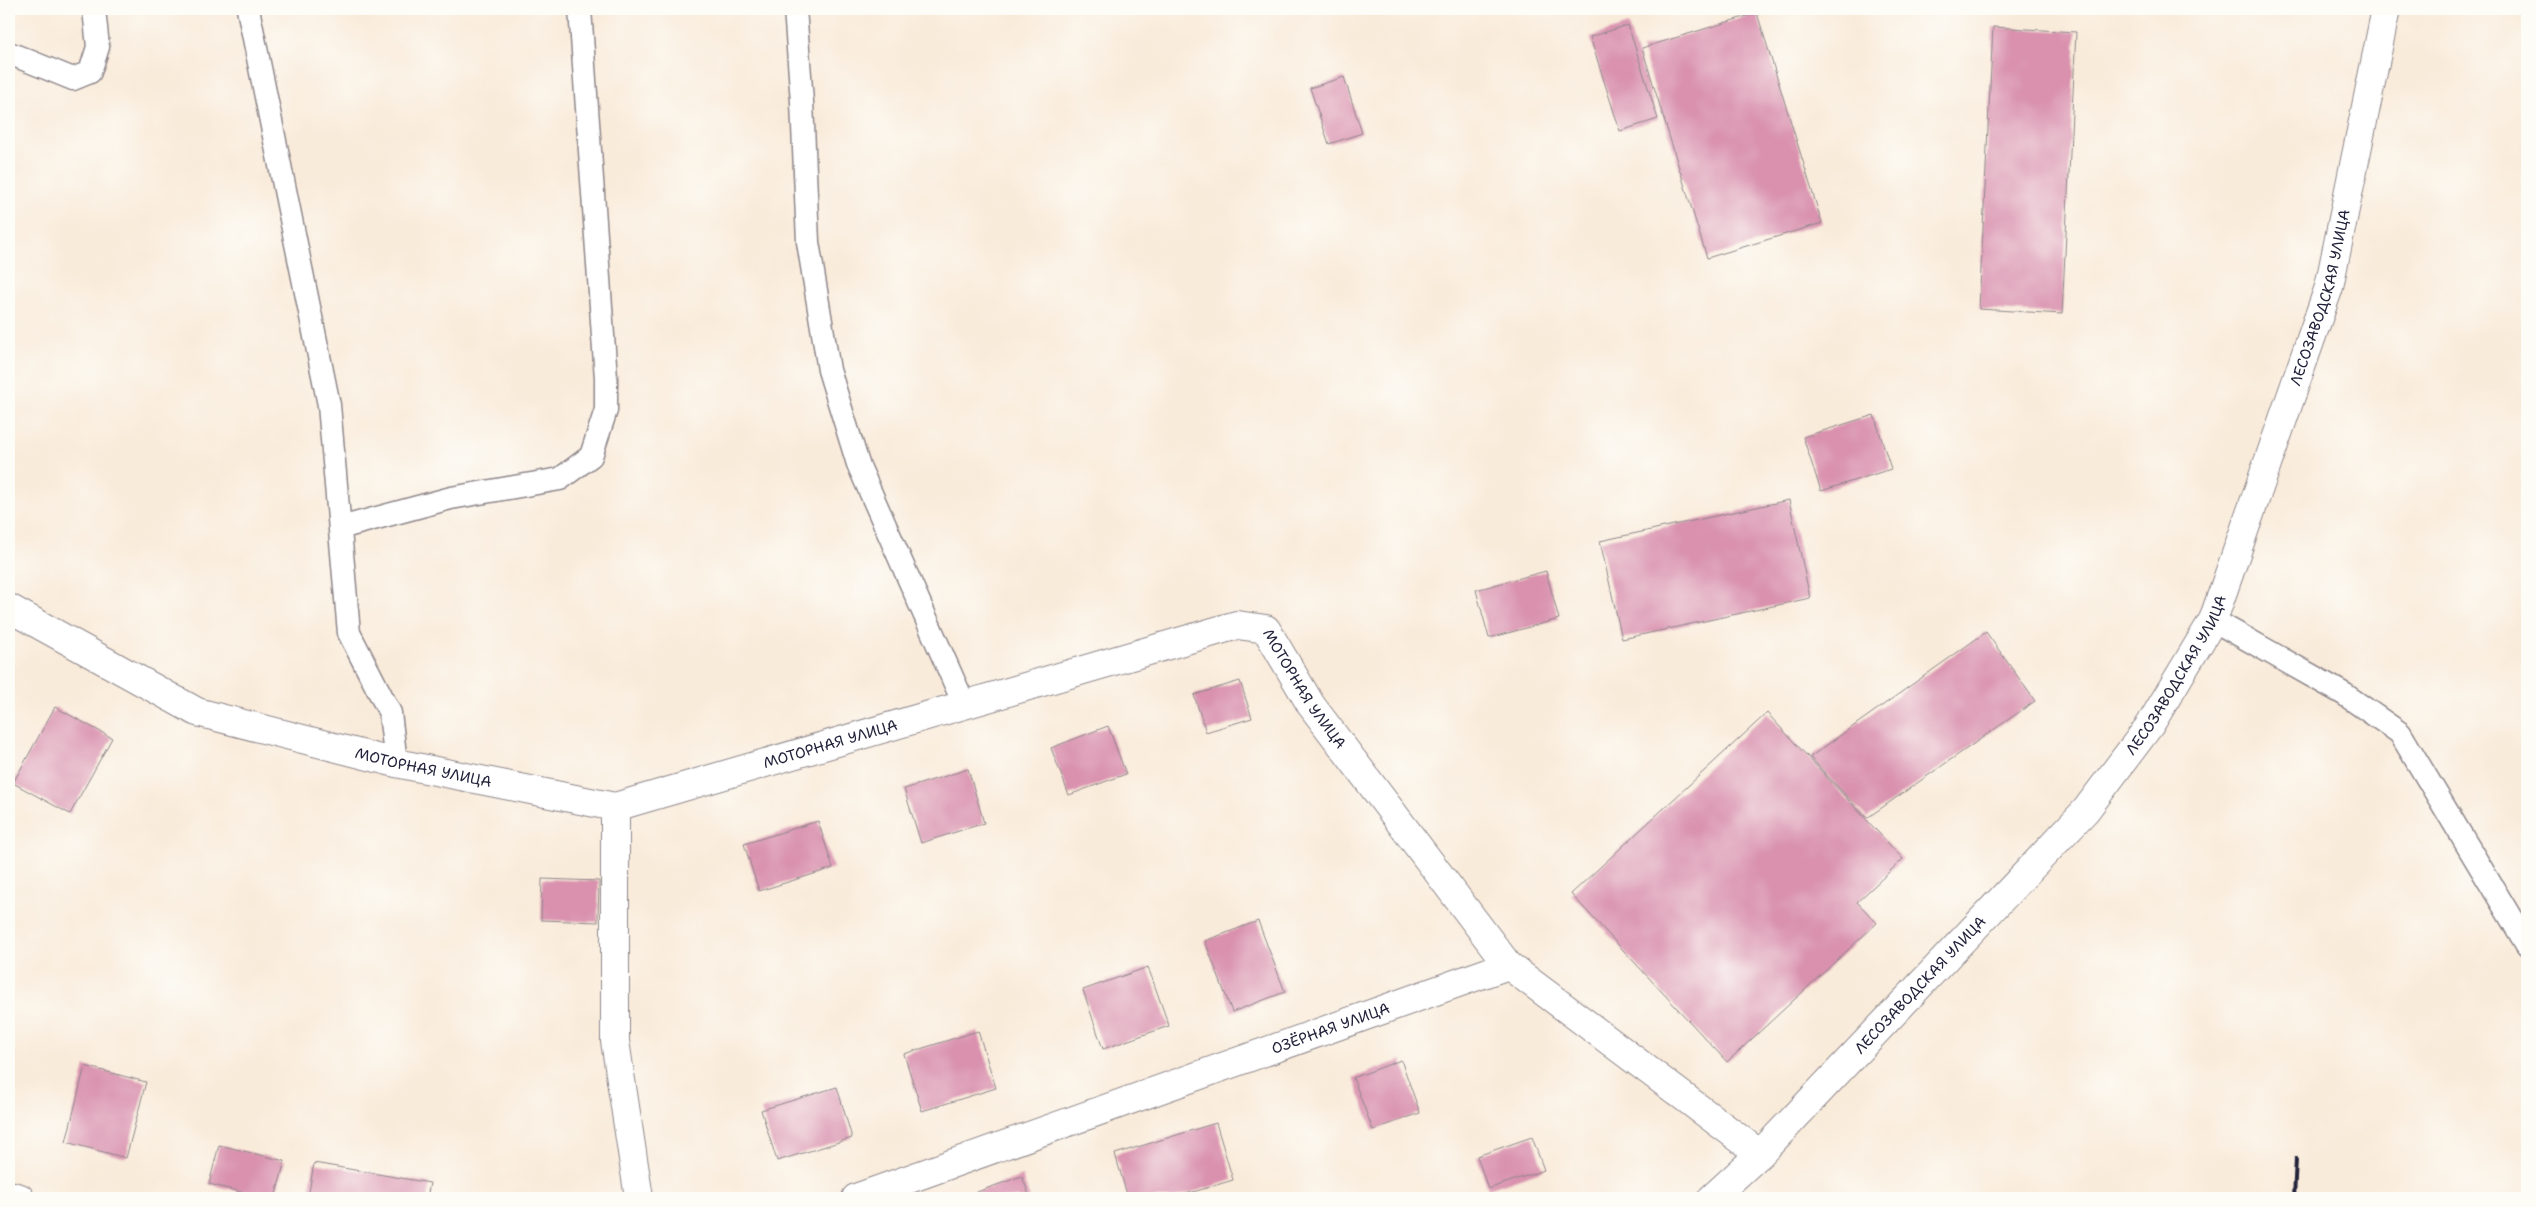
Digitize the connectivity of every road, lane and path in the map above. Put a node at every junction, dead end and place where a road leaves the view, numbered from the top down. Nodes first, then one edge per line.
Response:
1 (94, 9) edge
2 (248, 9) edge
3 (580, 9) edge
4 (795, 9) edge
5 (2386, 9) edge
6 (9, 53) edge
7 (340, 528) junction
8 (9, 608) edge
9 (2213, 620) junction
10 (964, 704) junction
11 (396, 763) junction
12 (615, 807) junction
13 (2527, 945) edge
14 (1508, 965) junction
15 (1760, 1154) junction
16 (9, 1195) edge
17 (20, 1198) edge
18 (639, 1198) edge
19 (856, 1198) edge
20 (1712, 1198) edge

1 - 6 lane
2 - 7 lane
3 - 7 lane
4 - 10 lane
5 - 9 street, ЛЕСОЗАВОДСКАЯ УЛИЦА
7 - 11 lane
8 - 11 street, МОТОРНАЯ УЛИЦА
9 - 13 lane
9 - 15 street, ЛЕСОЗАВОДСКАЯ УЛИЦА
10 - 12 street, МОТОРНАЯ УЛИЦА
10 - 14 street, МОТОРНАЯ УЛИЦА
11 - 12 street, МОТОРНАЯ УЛИЦА
12 - 18 street
14 - 15 street
14 - 19 street, ОЗЁРНАЯ УЛИЦА
15 - 20 street, ЛЕСОЗАВОДСКАЯ УЛИЦА
16 - 17 street

